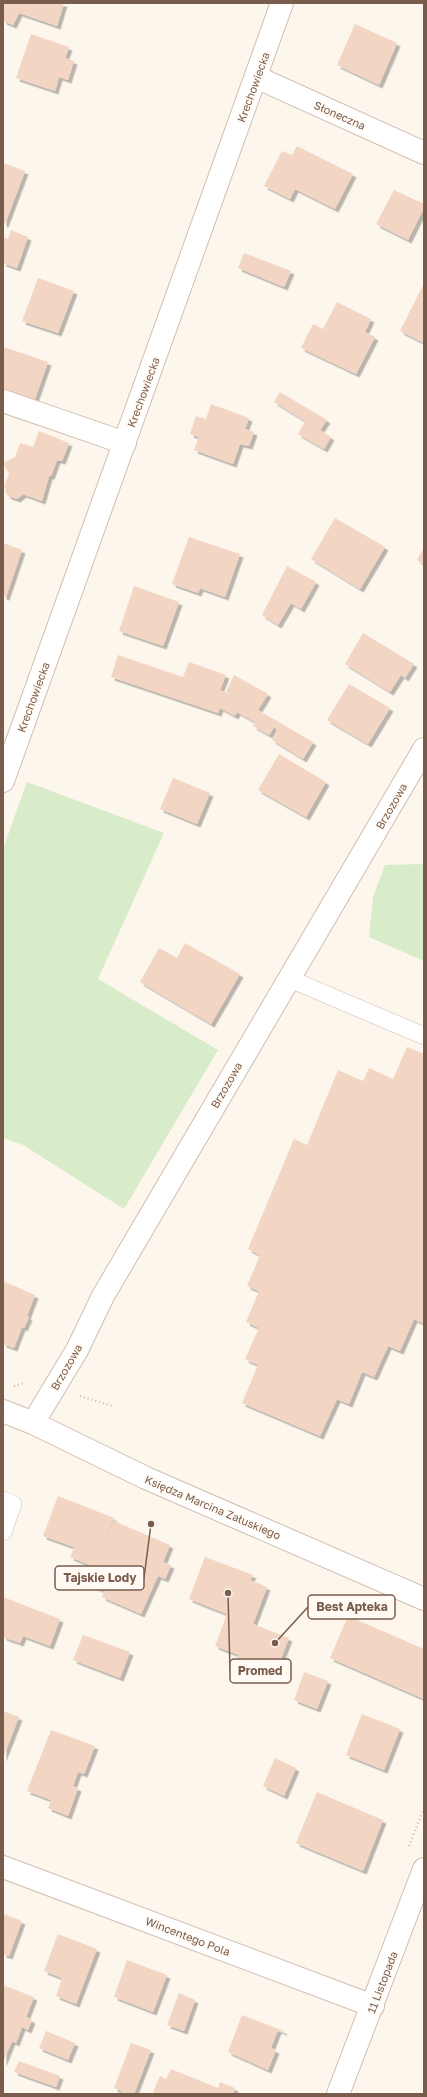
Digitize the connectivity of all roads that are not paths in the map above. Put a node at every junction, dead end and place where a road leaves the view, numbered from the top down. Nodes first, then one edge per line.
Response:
1 (282, 3) edge
2 (256, 77) junction
3 (424, 153) edge
4 (3, 401) edge
5 (125, 442) junction
6 (424, 749) edge
7 (3, 781) edge
8 (290, 979) junction
9 (424, 1036) edge
10 (3, 1411) edge
11 (33, 1423) junction
12 (3, 1500) edge
13 (3, 1532) edge
14 (424, 1599) edge
15 (3, 1867) edge
16 (424, 1869) edge
17 (373, 2006) junction
18 (338, 2094) edge

1 - 2 street, Krechowiecka
2 - 3 street, Słoneczna
2 - 5 street, Krechowiecka
4 - 5 street
5 - 7 street, Krechowiecka
6 - 8 street, Brzozowa
8 - 9 lane
8 - 11 street, Brzozowa
10 - 11 street, Księdza Marcina Załuskiego
11 - 14 street, Księdza Marcina Załuskiego
12 - 13 lane
15 - 17 street, Wincentego Pola
16 - 17 street, 11 Listopada
17 - 18 street, 11 Listopada

